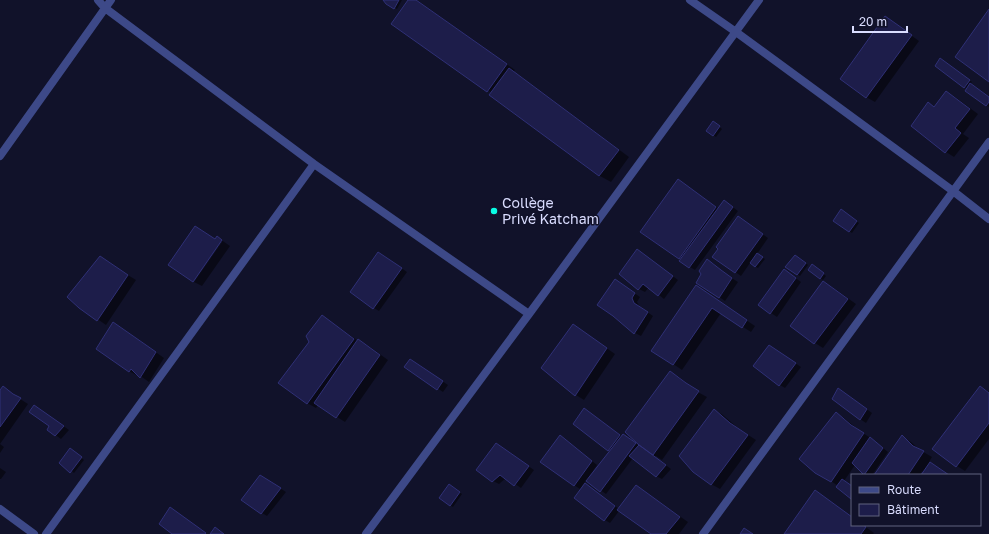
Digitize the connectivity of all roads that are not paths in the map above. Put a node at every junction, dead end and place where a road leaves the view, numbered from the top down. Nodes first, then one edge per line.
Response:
1 (98, 0) edge
2 (111, 0) edge
3 (690, 0) edge
4 (759, 0) edge
5 (105, 8) junction
6 (736, 32) junction
7 (989, 142) edge
8 (0, 156) edge
9 (314, 164) junction
10 (953, 191) junction
11 (989, 219) edge
12 (529, 314) junction
13 (0, 510) edge
14 (34, 534) edge
15 (46, 534) edge
16 (366, 534) edge
17 (703, 534) edge

1 - 5 street
2 - 5 street
3 - 6 street
4 - 6 street
5 - 8 street
5 - 9 street
6 - 10 street
6 - 12 street
7 - 10 street
9 - 12 street
9 - 15 street
10 - 11 street
10 - 17 street
12 - 16 street
13 - 14 street

